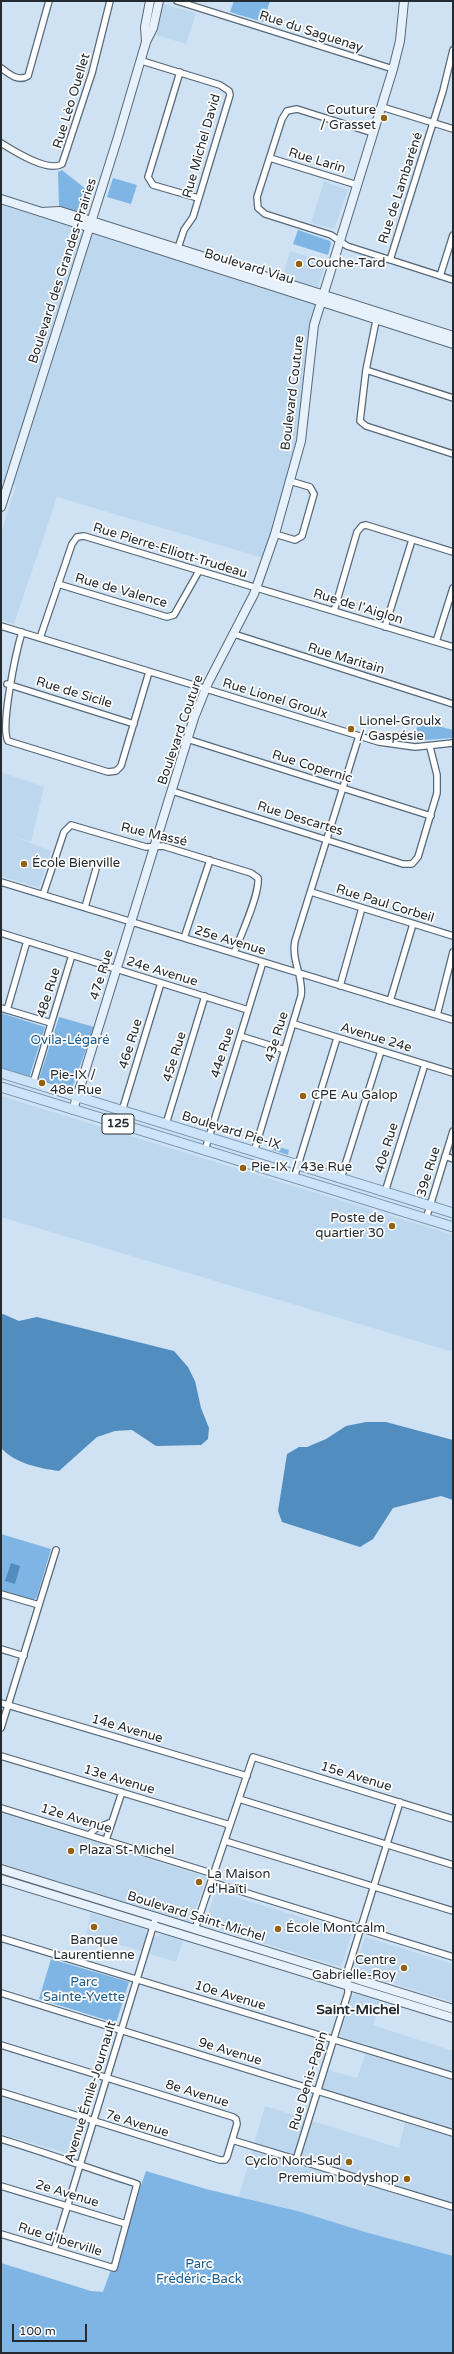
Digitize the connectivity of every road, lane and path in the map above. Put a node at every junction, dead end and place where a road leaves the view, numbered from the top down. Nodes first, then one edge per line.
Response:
1 (49, 1) edge
2 (110, 1) edge
3 (150, 1) edge
4 (159, 1) edge
5 (177, 1) edge
6 (404, 1) edge
7 (146, 42) junction
8 (453, 50) edge
9 (142, 61) junction
10 (1, 68) edge
11 (393, 69) junction
12 (180, 72) junction
13 (382, 107) junction
14 (433, 123) junction
15 (453, 129) edge
16 (373, 132) junction
17 (1, 143) edge
18 (270, 158) junction
19 (357, 185) junction
20 (198, 198) junction
21 (1, 199) edge
22 (90, 225) junction
23 (453, 235) edge
24 (340, 240) junction
25 (178, 248) junction
26 (390, 260) junction
27 (440, 276) junction
28 (453, 280) edge
29 (321, 298) junction
30 (377, 316) junction
31 (453, 336) edge
32 (453, 344) edge
33 (366, 370) junction
34 (453, 398) edge
35 (453, 454) edge
36 (290, 481) junction
37 (1, 507) edge
38 (275, 534) junction
39 (412, 540) junction
40 (453, 552) edge
41 (198, 571) junction
42 (58, 584) junction
43 (257, 588) junction
44 (453, 588) edge
45 (334, 611) junction
46 (1, 626) edge
47 (385, 627) junction
48 (22, 632) junction
49 (234, 634) junction
50 (40, 638) junction
51 (436, 642) junction
52 (453, 648) edge
53 (149, 672) junction
54 (7, 684) junction
55 (205, 689) junction
56 (453, 704) edge
57 (134, 724) junction
58 (358, 736) junction
59 (187, 740) junction
60 (453, 743) edge
61 (430, 747) junction
62 (343, 788) junction
63 (172, 791) junction
64 (431, 816) junction
65 (327, 839) junction
66 (154, 847) junction
67 (210, 860) junction
68 (96, 869) dead end
69 (1, 882) edge
70 (311, 892) junction
71 (43, 895) junction
72 (84, 907) junction
73 (362, 908) junction
74 (131, 922) junction
75 (413, 924) junction
76 (1, 933) edge
77 (453, 936) edge
78 (184, 938) junction
79 (27, 941) junction
80 (453, 952) edge
81 (234, 953) junction
82 (72, 955) junction
83 (263, 962) junction
84 (117, 969) junction
85 (298, 973) junction
86 (161, 983) junction
87 (340, 986) junction
88 (205, 996) junction
89 (390, 1001) junction
90 (4, 1009) edge
91 (248, 1010) junction
92 (436, 1015) junction
93 (453, 1020) edge
94 (51, 1023) junction
95 (294, 1024) junction
96 (240, 1036) junction
97 (338, 1038) junction
98 (285, 1050) junction
99 (381, 1051) junction
100 (425, 1064) junction
101 (1, 1073) edge
102 (453, 1073) edge
103 (33, 1083) junction
104 (1, 1087) edge
105 (76, 1097) junction
106 (73, 1110) junction
107 (122, 1110) junction
108 (166, 1124) junction
109 (453, 1132) edge
110 (209, 1138) junction
111 (205, 1150) junction
112 (254, 1152) junction
113 (445, 1156) junction
114 (453, 1159) edge
115 (298, 1165) junction
116 (294, 1178) junction
117 (341, 1178) junction
118 (385, 1192) junction
119 (430, 1206) junction
120 (453, 1213) edge
121 (426, 1219) junction
122 (453, 1227) edge
123 (56, 1550) dead end
124 (1, 1594) edge
125 (39, 1605) junction
126 (1, 1649) edge
127 (24, 1656) junction
128 (1, 1703) edge
129 (8, 1705) junction
130 (1, 1728) edge
131 (1, 1756) edge
132 (247, 1776) junction
133 (122, 1792) junction
134 (240, 1799) junction
135 (400, 1802) junction
136 (1, 1808) edge
137 (453, 1819) edge
138 (112, 1822) junction
139 (230, 1825) junction
140 (89, 1835) junction
141 (106, 1840) junction
142 (225, 1841) junction
143 (386, 1845) junction
144 (453, 1865) edge
145 (1, 1869) edge
146 (214, 1874) junction
147 (1, 1879) edge
148 (211, 1882) junction
149 (373, 1887) junction
150 (453, 1911) edge
151 (156, 1917) junction
152 (153, 1926) junction
153 (195, 1929) junction
154 (361, 1929) junction
155 (1, 1938) edge
156 (453, 1958) edge
157 (348, 1976) junction
158 (137, 1979) junction
159 (348, 1986) junction
160 (1, 1993) edge
161 (453, 2009) edge
162 (453, 2018) edge
163 (121, 2030) junction
164 (334, 2040) junction
165 (1, 2045) edge
166 (453, 2076) edge
167 (107, 2077) junction
168 (317, 2091) junction
169 (1, 2092) edge
170 (94, 2122) junction
171 (453, 2133) edge
172 (1, 2139) edge
173 (232, 2140) junction
174 (296, 2160) junction
175 (80, 2164) junction
176 (1, 2186) edge
177 (68, 2206) junction
178 (453, 2207) edge
179 (126, 2224) junction
180 (1, 2234) edge
181 (54, 2250) junction

1 - 10 street
2 - 17 street, Rue Lèo Ouellet
3 - 7 main road, Boulevard des Grandes-Prairies
4 - 7 main road, Boulevard des Grandes-Prairies
5 - 11 street, Rue du Saguenay
6 - 11 main road, Boulevard Couture
7 - 9 main road, Boulevard des Grandes-Prairies
8 - 14 street, Rue de Lambaréné
9 - 12 street, Rue Michel David
9 - 22 main road, Boulevard des Grandes-Prairies
11 - 13 main road, Boulevard Couture
12 - 20 street
12 - 20 street, Rue Michel David
13 - 14 street
13 - 16 main road, Boulevard Couture
14 - 15 street
14 - 26 street, Rue de Lambaréné
16 - 18 street
16 - 19 main road, Boulevard Couture
18 - 19 street, Rue Larin
18 - 24 street
19 - 24 main road, Boulevard Couture
20 - 25 street, Rue Michel David
21 - 22 main road, Boulevard Viau
22 - 25 main road, Boulevard Viau
22 - 29 main road, Boulevard Viau
22 - 37 main road, Boulevard des Grandes-Prairies
23 - 27 street
24 - 26 street
24 - 29 main road, Boulevard Couture
25 - 29 main road, Boulevard Viau
26 - 27 street
27 - 28 street
29 - 30 main road, Boulevard Viau
29 - 36 main road, Boulevard Couture
30 - 31 main road, Boulevard Viau
30 - 32 main road, Boulevard Viau
30 - 33 street
33 - 34 street
33 - 35 street
36 - 38 main road, Boulevard Couture
36 - 38 street
38 - 43 main road, Boulevard Couture
39 - 40 street
39 - 45 street
39 - 47 street
41 - 42 street, Rue de Valence
41 - 42 street, Rue Pierre-Elliott-Trudeau
41 - 43 street, Rue Pierre-Elliott-Trudeau
42 - 50 street
43 - 45 street, Rue de l'Aiglon
43 - 49 main road, Boulevard Couture
44 - 51 street
45 - 47 street, Rue de l'Aiglon
46 - 48 street, Rue Lionel Groulx
47 - 51 street, Rue de l'Aiglon
48 - 50 street, Rue Lionel Groulx
48 - 54 street
49 - 55 main road, Boulevard Couture
49 - 56 street, Rue Maritain
50 - 53 street, Rue Lionel Groulx
51 - 52 street, Rue de l'Aiglon
53 - 55 street, Rue Lionel Groulx
53 - 57 street
54 - 57 street, Rue de Sicile
54 - 57 street
55 - 58 street, Rue Lionel Groulx
55 - 59 main road, Boulevard Couture
58 - 61 street, Rue Lionel Groulx
58 - 62 street, 43e Rue
59 - 62 street, Rue Copernic
59 - 63 main road, Boulevard Couture
60 - 61 street, Rue Lionel Groulx
61 - 64 street
62 - 64 street, Rue Copernic
62 - 65 street, 43e Rue
63 - 65 street, Rue Descartes
63 - 66 main road, Boulevard Couture
64 - 65 street, Rue Descartes
65 - 70 street, 43e Rue
66 - 67 street, Rue Massé
66 - 71 street, Rue Massé
66 - 74 main road, 47e Rue
67 - 78 street
67 - 81 street, Rue Massé
68 - 72 street
69 - 71 street, 25e Avenue
70 - 73 street, Rue Paul Corbeil
70 - 85 street, 43e Rue
71 - 72 street, 25e Avenue
72 - 74 street, 25e Avenue
73 - 75 street, Rue Paul Corbeil
73 - 87 street
74 - 78 street, 25e Avenue
74 - 84 main road, 47e Rue
75 - 77 street, Rue Paul Corbeil
75 - 89 street
76 - 79 street, 24e Avenue
78 - 81 street, 25e Avenue
79 - 82 street, 24e Avenue
79 - 90 street
80 - 92 street
81 - 83 street, 25e Avenue
82 - 84 street, 24e Avenue
82 - 94 street, 48e Rue
83 - 85 street, 25e Avenue
83 - 91 street, 44e Rue
84 - 86 street, 24e Avenue
84 - 105 main road, 47e Rue
85 - 87 street, 25e Avenue
85 - 95 street, 43e Rue
86 - 88 street, 24e Avenue
86 - 107 street, 46e Rue
87 - 89 street, 25e Avenue
88 - 91 street, 24e Avenue
88 - 108 street, 45e Rue
89 - 92 street, 25e Avenue
90 - 94 street
91 - 96 street, 44e Rue
92 - 93 street, 25e Avenue
94 - 103 street, 48e Rue
95 - 97 street, Avenue 24e
95 - 98 street, 43e Rue
96 - 98 street
96 - 110 street, 44e Rue
97 - 99 street, Avenue 24e
97 - 115 street
98 - 112 street, 43e Rue
99 - 100 street, Avenue 24e
99 - 117 street
100 - 102 street, Avenue 24e
100 - 118 street, 40e Rue
101 - 103 main road, Boulevard Pie-IX / 125
103 - 105 main road, Boulevard Pie-IX / 125
104 - 106 main road, Boulevard Pie-IX / 125
105 - 106 main road, 47e Rue
105 - 107 main road, Boulevard Pie-IX / 125
106 - 111 main road, Boulevard Pie-IX / 125
107 - 108 main road, Boulevard Pie-IX / 125
108 - 110 main road, Boulevard Pie-IX / 125
109 - 113 street, 39e Rue
110 - 111 street, 44e Rue
110 - 112 main road, Boulevard Pie-IX / 125
111 - 116 main road, Boulevard Pie-IX / 125
112 - 115 main road, Boulevard Pie-IX / 125
113 - 114 street
113 - 119 street, 39e Rue
115 - 116 street
115 - 117 main road, Boulevard Pie-IX / 125
116 - 121 main road, Boulevard Pie-IX / 125
117 - 118 main road, Boulevard Pie-IX / 125
118 - 119 main road, Boulevard Pie-IX / 125
119 - 120 main road, Boulevard Pie-IX / 125
119 - 121 street, 39e Rue
121 - 122 main road, Boulevard Pie-IX / 125
123 - 125 street
124 - 125 street
125 - 127 street
126 - 127 street
127 - 129 street
128 - 129 street, 14e Avenue
129 - 130 street
129 - 132 street, 14e Avenue
131 - 133 street, 13e Avenue
132 - 134 street
132 - 135 street, 15e Avenue
133 - 138 street
133 - 139 street, 13e Avenue
134 - 139 street
134 - 143 street
135 - 137 street, 15e Avenue
135 - 143 street, Rue Denis-Papin
136 - 140 street, 12e Avenue
138 - 140 street
138 - 141 street
139 - 142 street
140 - 141 street, 12e Avenue
141 - 146 street, 12e Avenue
142 - 146 street
142 - 149 street
143 - 144 street
143 - 149 street, Rue Denis-Papin
145 - 151 main road, Boulevard Saint-Michel
146 - 148 street
147 - 152 main road, Boulevard Saint-Michel
148 - 153 street
148 - 154 street
149 - 150 street
149 - 154 street, Rue Denis-Papin
151 - 152 street, Avenue Émile-Journault
151 - 153 main road, Boulevard Saint-Michel
152 - 158 street, Avenue Émile-Journault
152 - 159 main road, Boulevard Saint-Michel
153 - 157 main road, Boulevard Saint-Michel
154 - 156 street
154 - 157 street, Rue Denis-Papin
155 - 158 street, 10e Avenue
157 - 159 street, Rue Denis-Papin
157 - 161 main road, Boulevard Saint-Michel
158 - 163 street, Avenue Émile-Journault
158 - 164 street, 10e Avenue
159 - 162 main road, Boulevard Saint-Michel
159 - 164 street, Rue Denis-Papin
160 - 163 street, 9e Avenue
163 - 167 street, Avenue Émile-Journault
163 - 168 street, 9e Avenue
164 - 166 street, 10e Avenue
164 - 168 street, Rue Denis-Papin
165 - 167 street, 8e Avenue
167 - 170 street, Avenue Émile-Journault
167 - 173 street, 8e Avenue
168 - 171 street, 9e Avenue
168 - 174 street, Rue Denis-Papin
169 - 170 street, 7e Avenue
170 - 173 street, 7e Avenue
170 - 175 street, Avenue Émile-Journault
172 - 175 street
173 - 174 street
174 - 178 street
175 - 177 street, Avenue Émile-Journault
175 - 179 street
176 - 177 street, 2e Avenue
177 - 179 street, 2e Avenue
177 - 181 street, Avenue Émile-Journault
179 - 181 street, Rue d'Iberville
180 - 181 street, Rue d'Iberville

